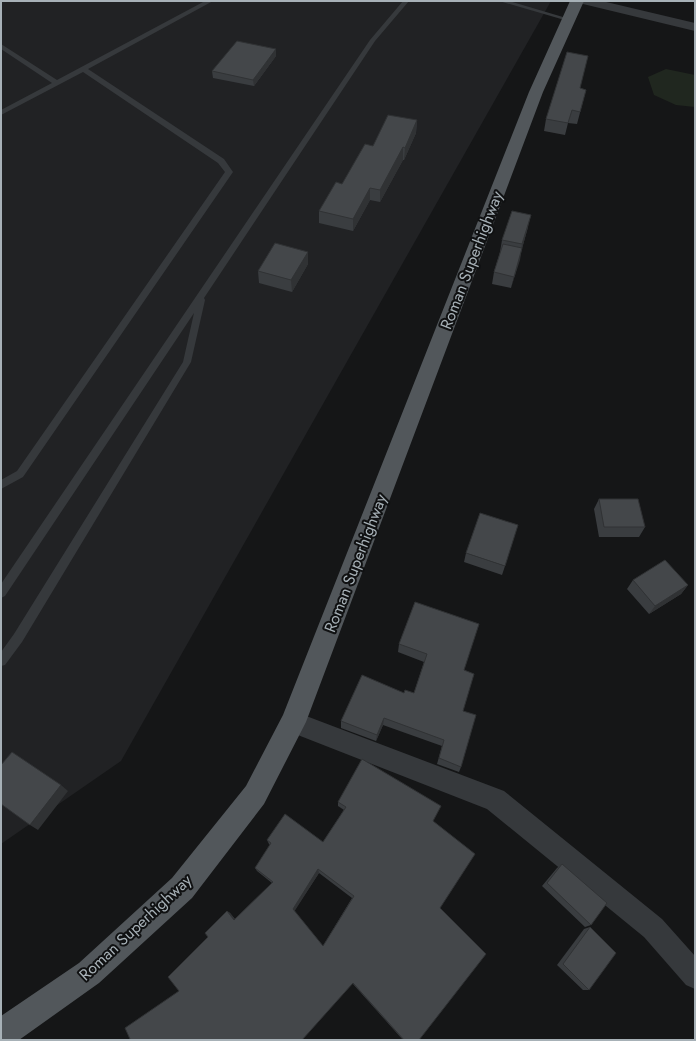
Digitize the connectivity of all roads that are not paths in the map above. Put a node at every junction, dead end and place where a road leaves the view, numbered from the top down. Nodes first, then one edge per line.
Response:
1 (210, 1) edge
2 (406, 1) edge
3 (502, 1) edge
4 (587, 1) edge
5 (574, 10) edge
6 (695, 27) edge
7 (1, 46) edge
8 (83, 69) junction
9 (56, 83) junction
10 (1, 113) edge
11 (202, 293) junction
12 (1, 485) edge
13 (1, 593) edge
14 (1, 661) edge
15 (293, 722) junction
16 (695, 976) edge
17 (1, 1034) edge

1 - 8 lane
2 - 11 lane
3 - 5 lane
4 - 6 street
5 - 15 main road, Roman Superhighway
7 - 9 lane
8 - 9 lane
8 - 12 lane
9 - 10 lane
11 - 13 lane
11 - 14 lane
15 - 16 street
15 - 17 main road, Roman Superhighway

